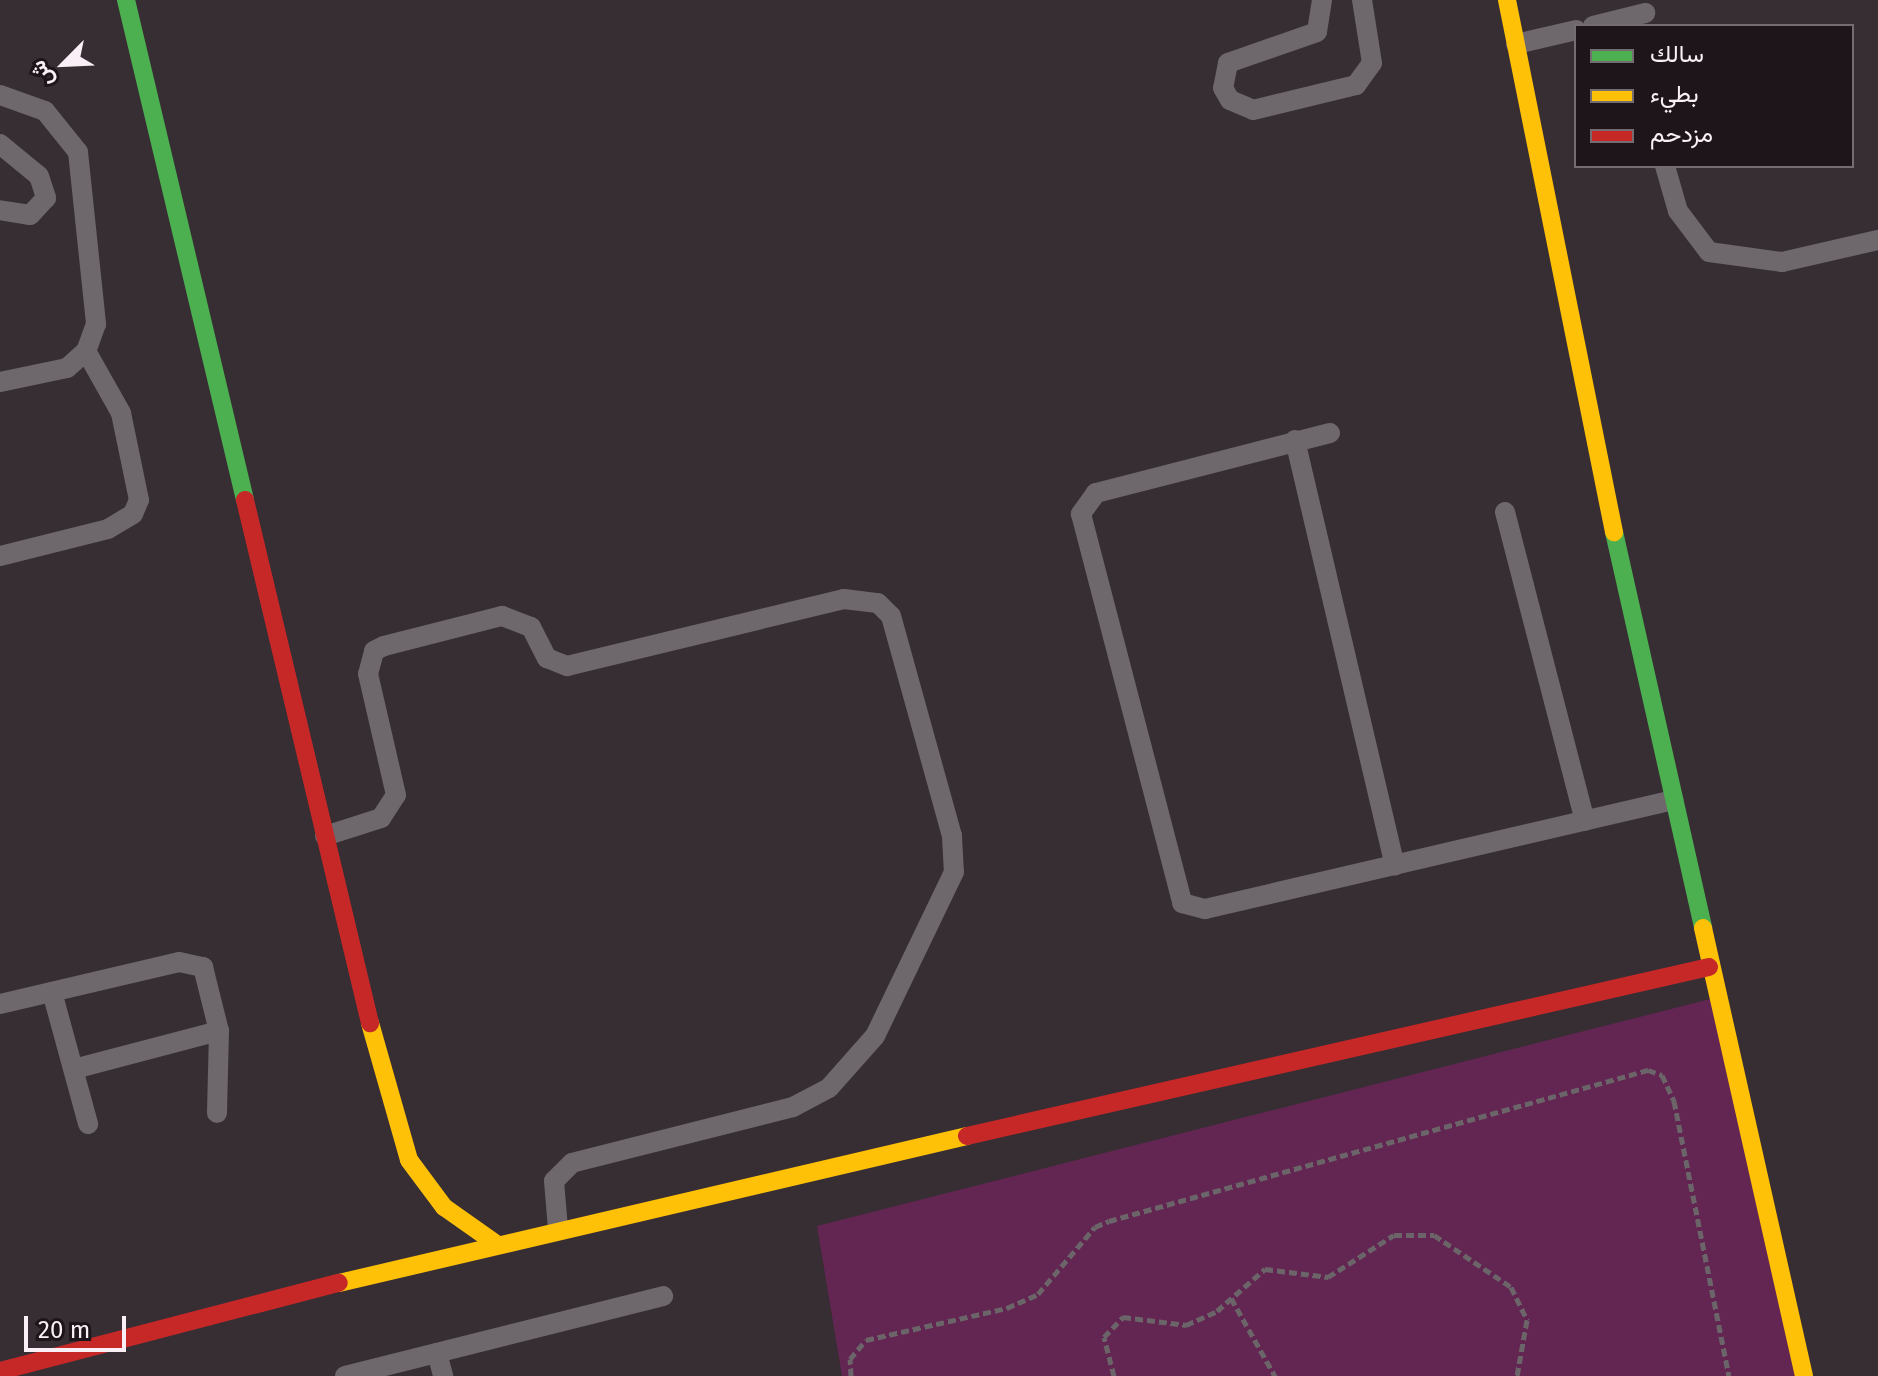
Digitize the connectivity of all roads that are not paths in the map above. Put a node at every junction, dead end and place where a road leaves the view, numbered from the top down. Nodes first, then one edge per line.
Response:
1 (126, 0) edge
2 (1322, 0) edge
3 (1362, 0) edge
4 (1507, 0) edge
5 (1645, 13) edge
6 (1601, 24) edge
7 (1574, 30) edge
8 (1516, 44) junction
9 (0, 95) edge
10 (0, 144) edge
11 (1666, 168) edge
12 (0, 210) edge
13 (1878, 240) edge
14 (86, 351) junction
15 (5, 375) edge
16 (1330, 433) dead end
17 (1295, 440) junction
18 (1505, 512) dead end
19 (0, 556) edge
20 (1674, 800) junction
21 (1585, 821) junction
22 (325, 836) junction
23 (1395, 865) junction
24 (1709, 967) junction
25 (52, 992) junction
26 (0, 1004) edge
27 (219, 1031) junction
28 (74, 1069) junction
29 (217, 1113) dead end
30 (88, 1124) dead end
31 (558, 1229) junction
32 (495, 1243) junction
33 (663, 1296) dead end
34 (437, 1353) junction
35 (0, 1371) edge
36 (345, 1376) edge
37 (443, 1376) edge
38 (1804, 1376) edge

1 - 22 street
2 - 3 lane
4 - 8 street
5 - 6 lane
7 - 8 lane
8 - 20 street
9 - 14 lane
10 - 12 lane
11 - 13 lane
14 - 15 lane
14 - 19 lane
16 - 17 lane
17 - 23 lane
17 - 23 lane
18 - 21 lane
20 - 21 lane
20 - 24 street
21 - 23 lane
22 - 31 lane
22 - 32 street
24 - 31 street
24 - 38 street
25 - 26 lane
25 - 27 lane
25 - 28 lane
27 - 28 lane
27 - 29 lane
28 - 30 lane
31 - 32 street
32 - 35 street
33 - 34 lane
34 - 36 lane
34 - 37 lane

